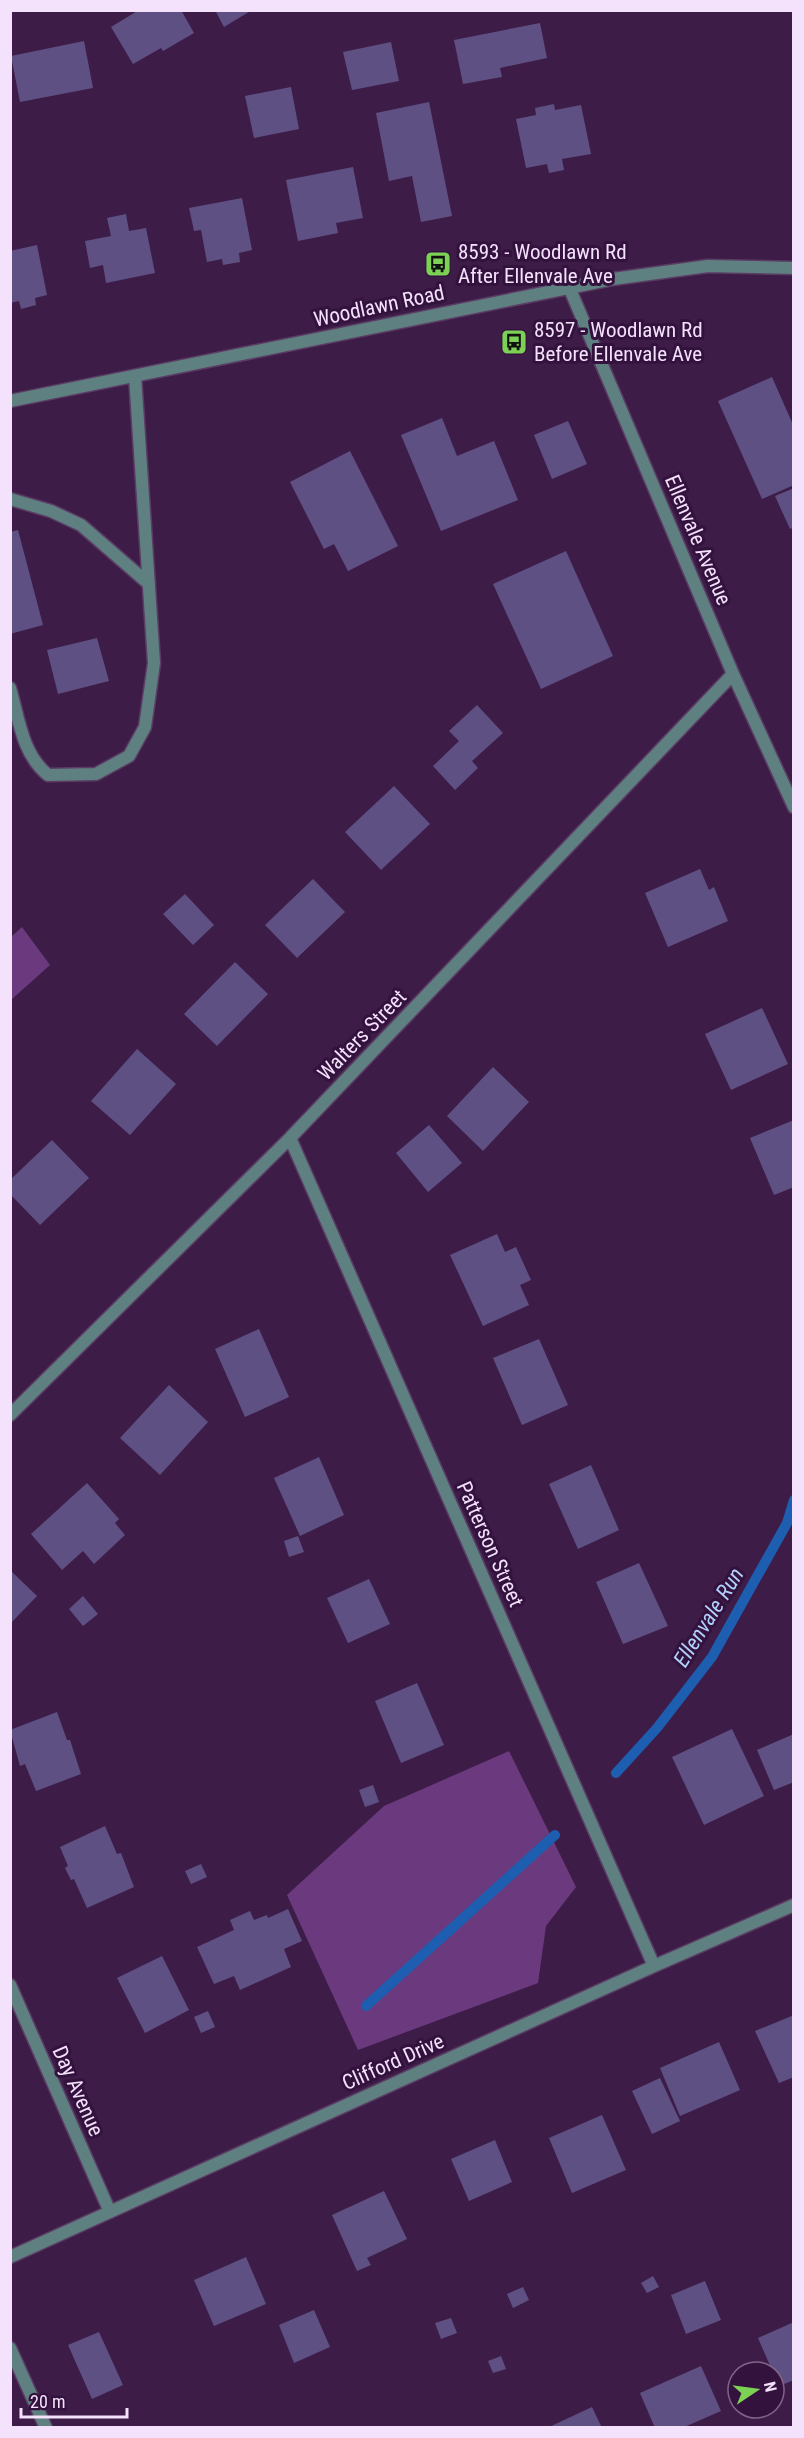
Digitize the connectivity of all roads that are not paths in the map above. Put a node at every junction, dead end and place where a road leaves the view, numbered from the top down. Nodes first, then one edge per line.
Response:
1 (794, 268) edge
2 (569, 287) junction
3 (135, 376) junction
4 (10, 401) edge
5 (10, 499) edge
6 (149, 584) junction
7 (733, 674) junction
8 (10, 688) edge
9 (794, 807) edge
10 (290, 1138) junction
11 (10, 1415) edge
12 (794, 1905) edge
13 (654, 1966) junction
14 (10, 1985) edge
15 (110, 2212) junction
16 (10, 2257) edge
17 (10, 2348) edge
18 (46, 2427) edge

1 - 2 street, Woodlawn Road
2 - 3 street, Woodlawn Road
2 - 7 street, Ellenvale Avenue
3 - 4 street, Woodlawn Road
3 - 6 street
5 - 6 street
6 - 8 street
7 - 9 street, Ellenvale Avenue
7 - 10 street, Walters Street
10 - 11 street, Walters Street
10 - 13 street, Patterson Street
12 - 13 street, Clifford Drive
13 - 15 street, Clifford Drive
14 - 15 street, Day Avenue
15 - 16 street, Clifford Drive
17 - 18 street

